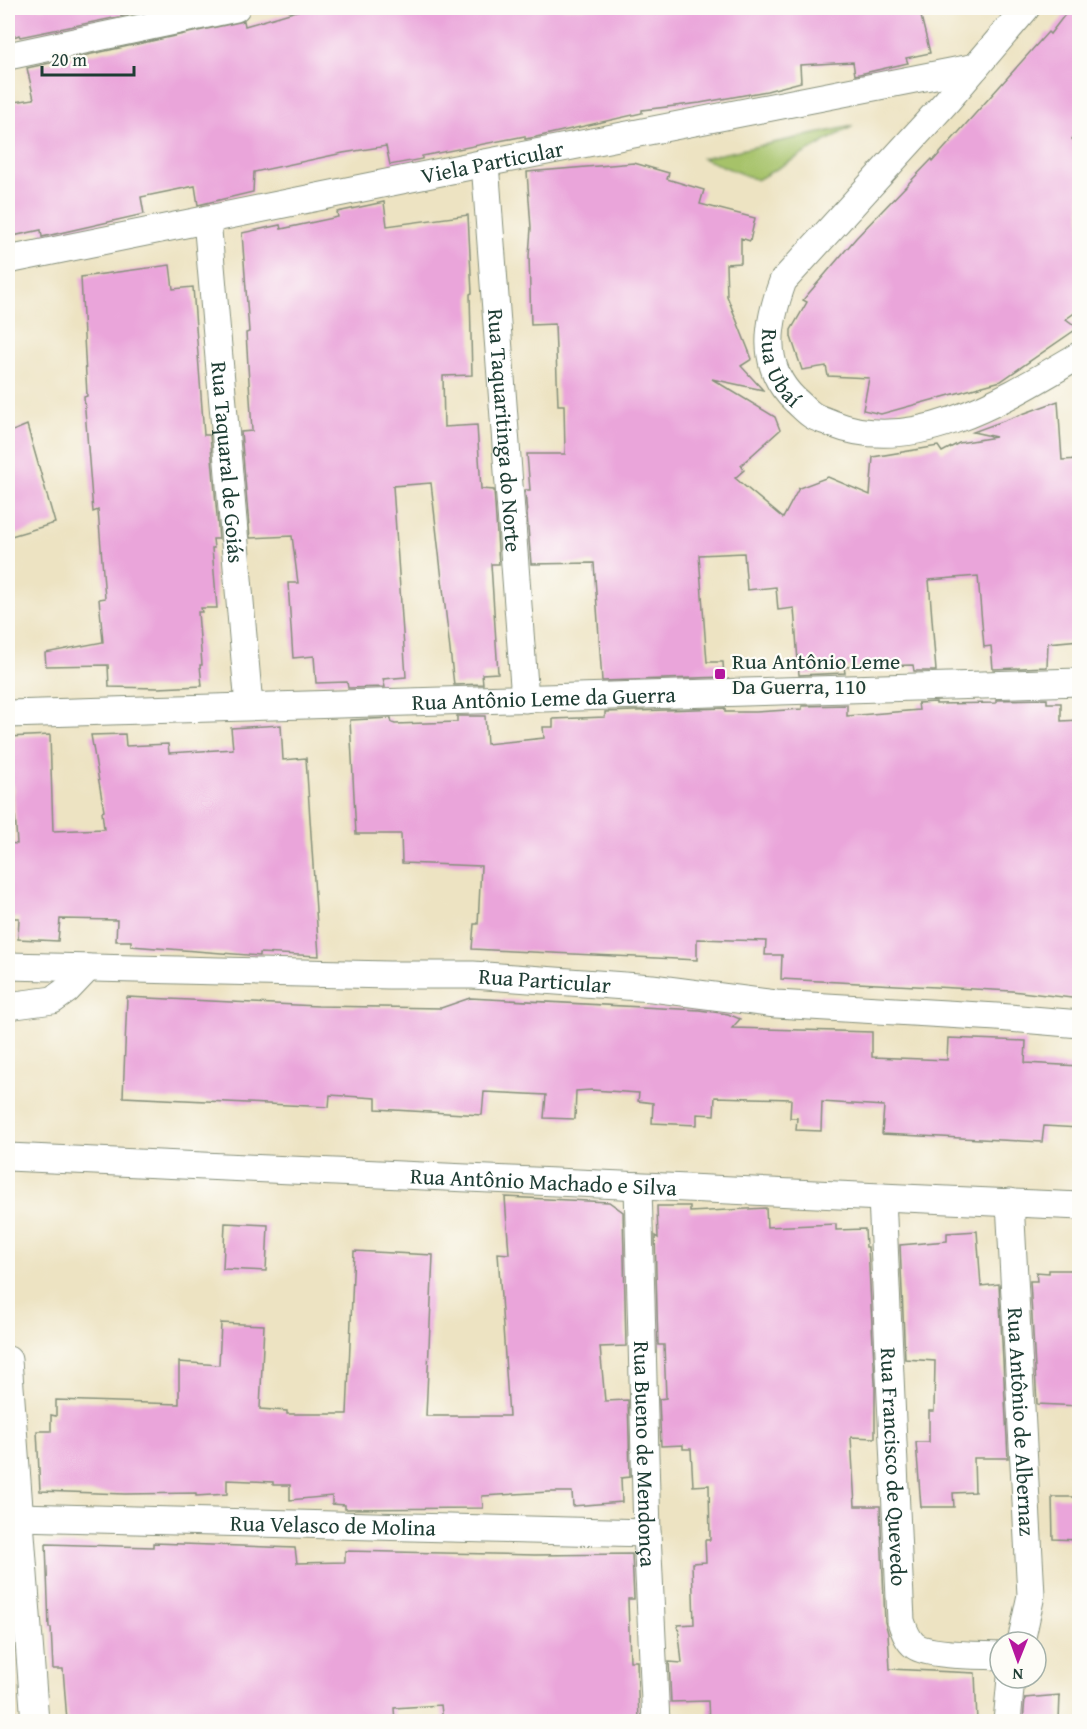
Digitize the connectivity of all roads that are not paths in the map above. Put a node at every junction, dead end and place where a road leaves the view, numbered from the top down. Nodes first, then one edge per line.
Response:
1 (236, 8) edge
2 (1026, 8) edge
3 (8, 56) edge
4 (976, 67) junction
5 (485, 163) junction
6 (207, 219) junction
7 (8, 260) edge
8 (1080, 355) edge
9 (1080, 682) edge
10 (525, 699) junction
11 (249, 706) junction
12 (8, 714) edge
13 (8, 966) edge
14 (88, 968) junction
15 (8, 1006) edge
16 (1080, 1024) edge
17 (8, 1157) edge
18 (638, 1186) junction
19 (882, 1197) junction
20 (1010, 1202) junction
21 (1080, 1206) edge
22 (8, 1360) edge
23 (8, 1374) edge
24 (18, 1517) junction
25 (646, 1533) junction
26 (1026, 1630) edge
27 (988, 1655) edge
28 (1010, 1690) edge
29 (35, 1722) edge
30 (656, 1722) edge
31 (1007, 1722) edge

1 - 3 street
2 - 4 street, Rua Ubaí
4 - 5 street, Viela Particular
4 - 8 street, Rua Ubaí
5 - 6 street, Viela Particular
5 - 10 street, Rua Taquaritinga do Norte
6 - 7 street, Viela Particular
6 - 11 street, Rua Taquaral de Goiás
9 - 10 street, Rua Antônio Leme da Guerra
10 - 11 street, Rua Antônio Leme da Guerra
11 - 12 street, Rua Antônio Leme da Guerra
13 - 14 street, Rua Particular
14 - 15 street
14 - 16 street, Rua Particular
17 - 18 street, Rua Antônio Machado e Silva
18 - 19 street, Rua Antônio Machado e Silva
18 - 25 street, Rua Bueno de Mendonça
19 - 20 street, Rua Antônio Machado e Silva
19 - 27 street, Rua Francisco de Quevedo
20 - 21 street, Rua Antônio Machado e Silva
20 - 26 street, Rua Antônio de Albernaz
22 - 23 street
23 - 24 street
24 - 25 street, Rua Velasco de Molina
24 - 29 street
25 - 30 street, Rua Bueno de Mendonça
28 - 31 street

